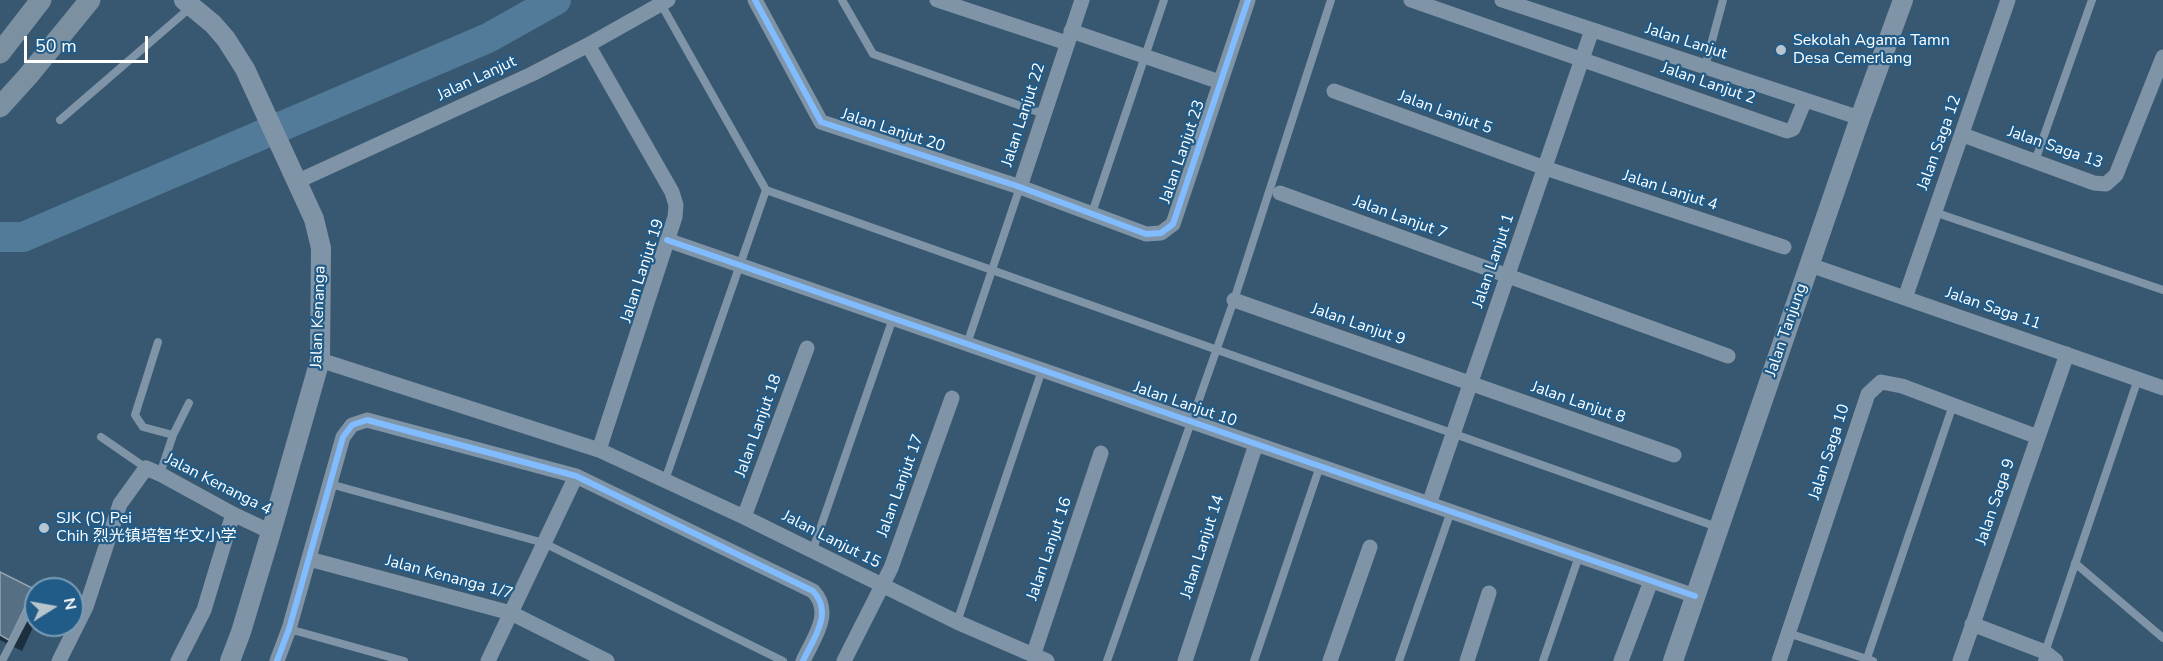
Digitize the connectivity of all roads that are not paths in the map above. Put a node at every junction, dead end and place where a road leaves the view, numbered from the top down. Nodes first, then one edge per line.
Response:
1 (41, 0) edge
2 (90, 0) edge
3 (755, 0) edge
4 (842, 0) edge
5 (937, 0) edge
6 (1082, 0) edge
7 (1164, 0) edge
8 (1248, 0) edge
9 (1331, 0) edge
10 (1411, 0) edge
11 (1502, 0) edge
12 (1723, 0) edge
13 (1903, 0) edge
14 (2008, 0) edge
15 (2092, 0) edge
16 (664, 2) edge
17 (188, 3) edge
18 (1592, 30) junction
19 (1069, 37) junction
20 (588, 45) junction
21 (0, 53) edge
22 (1144, 56) junction
23 (2163, 57) edge
24 (1582, 58) junction
25 (1705, 68) junction
26 (1220, 82) junction
27 (1334, 91) dead end
28 (1805, 100) junction
29 (0, 107) edge
30 (1044, 114) junction
31 (1860, 118) junction
32 (60, 120) dead end
33 (1963, 135) junction
34 (2035, 161) junction
35 (1545, 168) junction
36 (296, 182) junction
37 (1020, 187) junction
38 (766, 190) junction
39 (1280, 194) dead end
40 (1934, 212) junction
41 (1092, 213) junction
42 (667, 240) junction
43 (1784, 247) dead end
44 (1810, 265) junction
45 (741, 266) junction
46 (992, 270) junction
47 (1508, 276) junction
48 (2163, 290) edge
49 (1905, 298) junction
50 (1234, 300) junction
51 (892, 318) junction
52 (158, 342) dead end
53 (968, 344) junction
54 (807, 348) dead end
55 (1216, 349) junction
56 (2067, 354) junction
57 (1728, 356) dead end
58 (320, 360) junction
59 (1042, 370) junction
60 (2138, 379) junction
61 (1470, 384) junction
62 (2163, 388) edge
63 (952, 398) dead end
64 (189, 403) dead end
65 (1953, 405) junction
66 (1191, 422) junction
67 (1454, 433) junction
68 (173, 435) junction
69 (101, 437) dead end
70 (2038, 437) junction
71 (1256, 444) junction
72 (599, 450) junction
73 (1101, 453) dead end
74 (1674, 455) dead end
75 (1320, 466) junction
76 (153, 471) junction
77 (576, 476) junction
78 (665, 480) junction
79 (330, 484) junction
80 (1429, 504) junction
81 (1451, 512) junction
82 (233, 514) junction
83 (744, 517) junction
84 (1718, 527) junction
85 (271, 532) junction
86 (544, 543) junction
87 (1370, 547) dead end
88 (813, 552) junction
89 (1579, 556) junction
90 (309, 559) junction
91 (2075, 564) junction
92 (1651, 581) junction
93 (881, 585) junction
94 (1489, 592) dead end
95 (1695, 596) junction
96 (511, 613) junction
97 (24, 620) edge
98 (957, 622) junction
99 (1972, 624) junction
100 (289, 629) junction
101 (1788, 633) junction
102 (2163, 639) edge
103 (1040, 658) edge
104 (2048, 658) edge
105 (1869, 660) edge
106 (3, 661) edge
107 (59, 661) edge
108 (178, 661) edge
109 (230, 661) edge
110 (277, 661) edge
111 (404, 661) edge
112 (488, 661) edge
113 (607, 661) edge
114 (783, 661) edge
115 (803, 661) edge
116 (844, 661) edge
117 (1107, 661) edge
118 (1185, 661) edge
119 (1254, 661) edge
120 (1330, 661) edge
121 (1399, 661) edge
122 (1467, 661) edge
123 (1543, 661) edge
124 (1621, 661) edge
125 (1673, 661) edge
126 (1779, 661) edge
127 (1960, 661) edge

1 - 21 main road
2 - 29 main road
3 - 37 street, Jalan Lanjut 20
4 - 30 lane
5 - 19 street
6 - 19 street, Jalan Lanjut 22
7 - 22 lane
8 - 26 street, Jalan Lanjut 23
9 - 50 lane
10 - 24 street
11 - 18 street, Jalan Lanjut
12 - 25 lane
13 - 31 street, Jalan Tanjung
14 - 33 street, Jalan Saga 12
15 - 34 lane
16 - 20 street, Jalan Lanjut
16 - 38 lane
17 - 32 lane
17 - 36 street, Jalan Kenanga
18 - 24 street, Jalan Lanjut 1
18 - 25 street, Jalan Lanjut
19 - 22 street
19 - 30 street, Jalan Lanjut 22
20 - 36 street, Jalan Lanjut
20 - 42 street, Jalan Lanjut 19
22 - 26 street
22 - 41 lane
23 - 34 street, Jalan Saga 13
24 - 28 street, Jalan Lanjut 2
24 - 35 street, Jalan Lanjut 1
25 - 28 street, Jalan Lanjut
26 - 41 street, Jalan Lanjut 23
27 - 35 street, Jalan Lanjut 5
28 - 31 street, Jalan Lanjut
30 - 37 street, Jalan Lanjut 22
31 - 44 street, Jalan Tanjung
33 - 34 street, Jalan Saga 13
33 - 40 street, Jalan Saga 12
35 - 43 street, Jalan Lanjut 4
35 - 47 street, Jalan Lanjut 1
36 - 58 street, Jalan Kenanga
37 - 41 street, Jalan Lanjut 23
37 - 46 lane, Jalan Lanjut 22
38 - 45 lane
38 - 46 lane
39 - 47 street, Jalan Lanjut 7
40 - 48 lane
40 - 49 street, Jalan Saga 12
42 - 45 street, Jalan Lanjut 10
42 - 72 street, Jalan Lanjut 19
44 - 49 street, Jalan Saga 11
44 - 84 street, Jalan Tanjung
45 - 51 street, Jalan Lanjut 10
45 - 78 lane
46 - 53 lane, Jalan Lanjut 22
46 - 55 lane
47 - 57 street
47 - 61 street, Jalan Lanjut 1
49 - 56 street, Jalan Saga 11
50 - 55 lane
50 - 61 street, Jalan Lanjut 9
51 - 53 street, Jalan Lanjut 10
51 - 88 lane
52 - 68 lane
53 - 59 street, Jalan Lanjut 10
54 - 83 street, Jalan Lanjut 18
55 - 66 lane
55 - 67 lane
56 - 60 street, Jalan Saga 11
56 - 70 street, Jalan Saga 9
58 - 72 street, Jalan Lanjut 15
58 - 85 street, Jalan Kenanga
59 - 66 street, Jalan Lanjut 10
59 - 98 lane
60 - 62 street, Jalan Saga 11
60 - 91 lane
61 - 67 street, Jalan Lanjut 1
61 - 74 street, Jalan Lanjut 8
63 - 93 street, Jalan Lanjut 17
64 - 68 lane
65 - 70 street, Jalan Saga 10
65 - 101 street, Jalan Saga 10
65 - 105 lane
66 - 71 street, Jalan Lanjut 10
66 - 117 lane
67 - 80 street, Jalan Lanjut 1
67 - 84 lane
68 - 76 lane
69 - 76 lane
70 - 99 street, Jalan Saga 9
71 - 75 street, Jalan Lanjut 10
71 - 118 street, Jalan Lanjut 14
72 - 78 street, Jalan Lanjut 15
73 - 103 street, Jalan Lanjut 16
75 - 80 street, Jalan Lanjut 10
75 - 119 lane
76 - 82 street, Jalan Kenanga 4
76 - 107 street, Jalan Kenanga 4
77 - 79 street
77 - 86 street
77 - 115 street
78 - 83 street, Jalan Lanjut 15
79 - 86 lane
79 - 90 street
80 - 81 street, Jalan Lanjut 10
81 - 89 street, Jalan Lanjut 10
81 - 121 lane
82 - 85 street, Jalan Kenanga 4
82 - 108 street
83 - 88 street, Jalan Lanjut 15
84 - 95 street, Jalan Tanjung
85 - 109 street, Jalan Kenanga
86 - 96 street
86 - 114 lane
87 - 120 street
88 - 93 street, Jalan Lanjut 15
89 - 92 street, Jalan Lanjut 10
89 - 123 lane
90 - 96 street, Jalan Kenanga 1/7
90 - 100 street
91 - 102 lane
91 - 104 lane
92 - 95 street, Jalan Lanjut 10
92 - 124 street
93 - 98 street, Jalan Lanjut 15
93 - 116 street, Jalan Lanjut 17
94 - 122 street
95 - 125 street, Jalan Tanjung
96 - 112 street
96 - 113 street, Jalan Kenanga 1/7
97 - 106 lane
98 - 103 street, Jalan Lanjut 15
99 - 104 street
99 - 127 street, Jalan Saga 9
100 - 110 street
100 - 111 lane
101 - 105 lane
101 - 126 street, Jalan Saga 10

